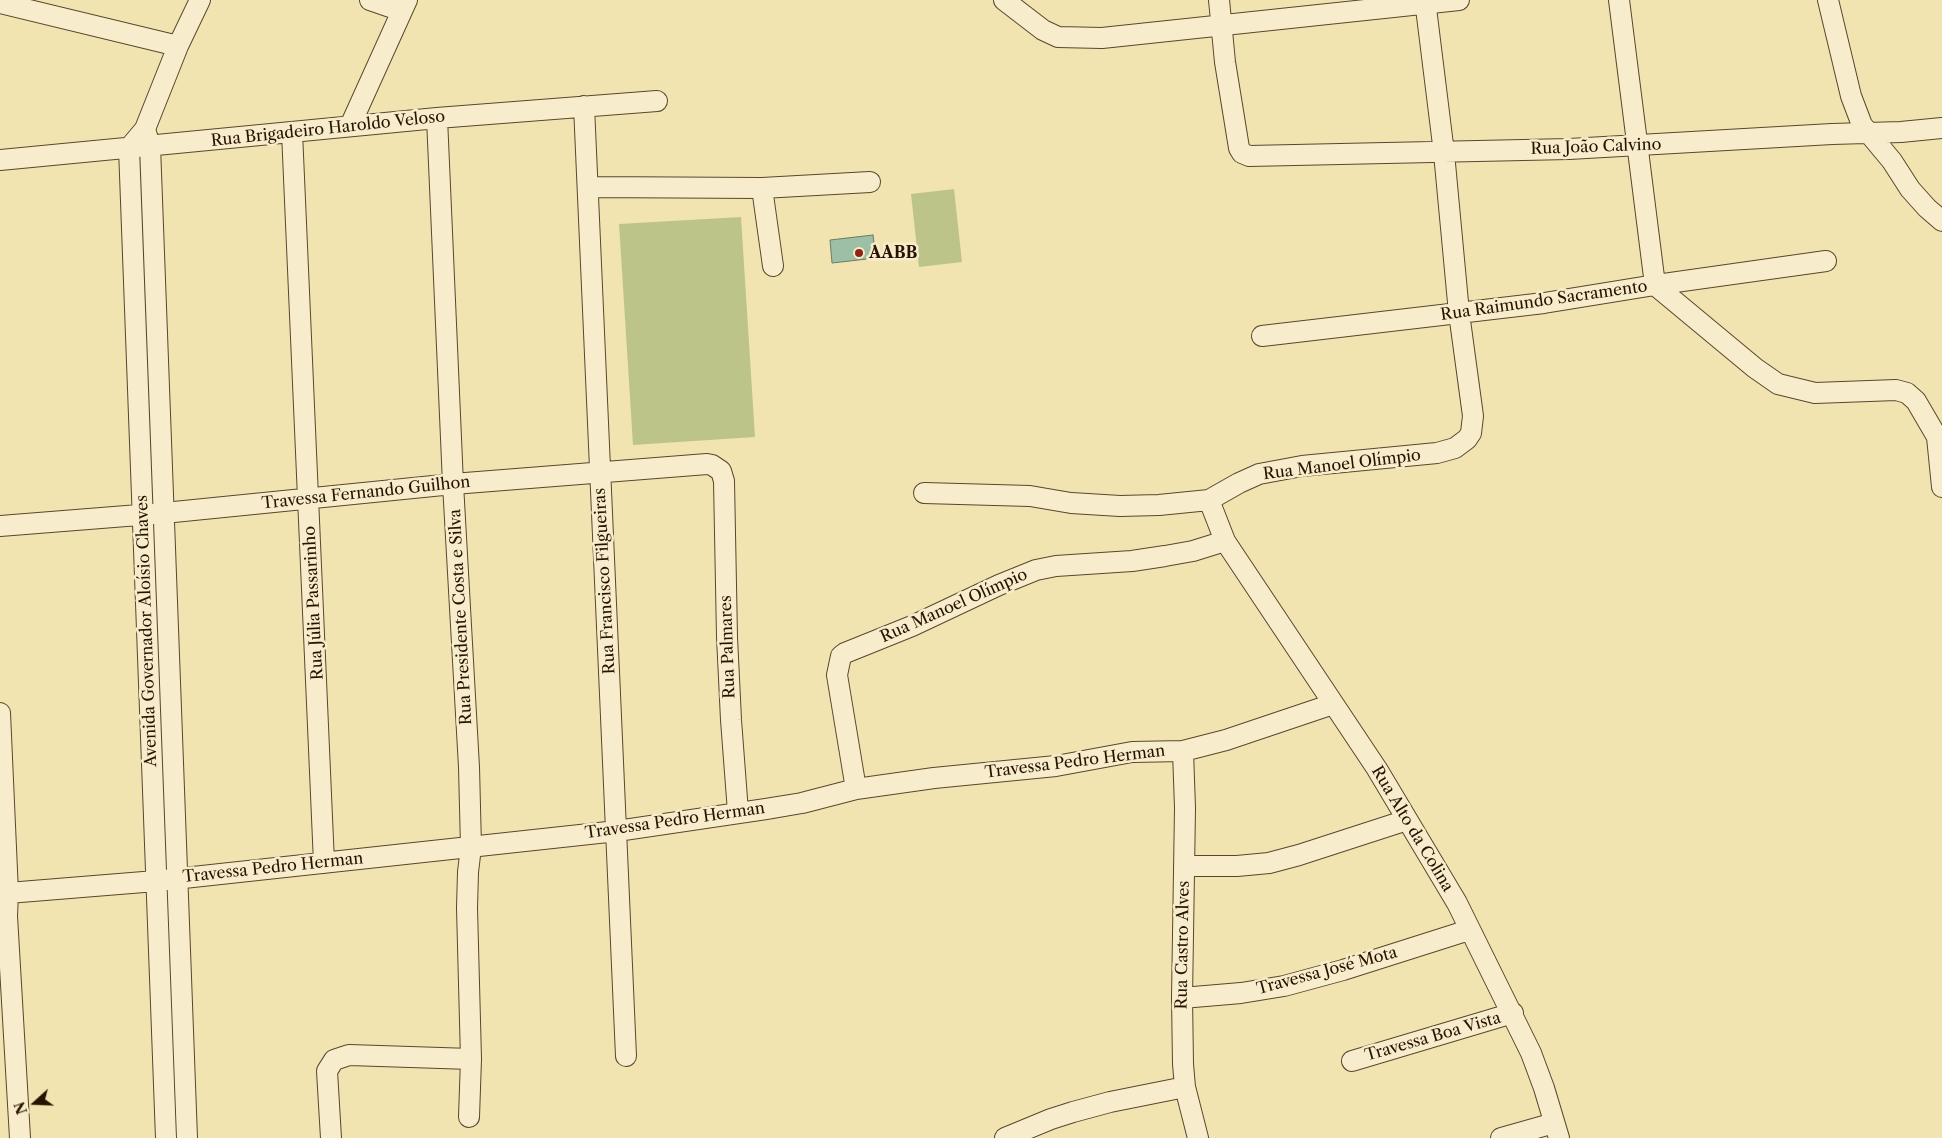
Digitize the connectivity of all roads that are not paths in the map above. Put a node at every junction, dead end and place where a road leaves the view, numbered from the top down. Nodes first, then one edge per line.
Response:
1 (200, 0) edge
2 (370, 0) edge
3 (1004, 0) edge
4 (1219, 0) edge
5 (1459, 0) edge
6 (1619, 0) edge
7 (1828, 0) edge
8 (1425, 2) edge
9 (0, 3) edge
10 (404, 6) edge
11 (1221, 26) junction
12 (178, 46) junction
13 (657, 101) dead end
14 (584, 106) junction
15 (437, 118) junction
16 (350, 126) junction
17 (1942, 128) edge
18 (292, 132) junction
19 (1869, 133) junction
20 (148, 138) junction
21 (1638, 146) junction
22 (129, 148) junction
23 (1444, 153) junction
24 (0, 160) edge
25 (870, 182) dead end
26 (589, 187) junction
27 (762, 188) junction
28 (1942, 222) edge
29 (1826, 261) dead end
30 (773, 266) dead end
31 (1656, 285) junction
32 (1459, 313) junction
33 (1262, 336) dead end
34 (600, 472) junction
35 (724, 481) joint
36 (453, 484) junction
37 (1942, 488) edge
38 (924, 492) dead end
39 (309, 498) junction
40 (1210, 500) junction
41 (1942, 503) edge
42 (164, 513) junction
43 (143, 515) junction
44 (0, 526) edge
45 (1225, 541) junction
46 (1333, 704) junction
47 (0, 713) edge
48 (1183, 751) junction
49 (856, 789) junction
50 (738, 812) junction
51 (1407, 820) junction
52 (617, 831) junction
53 (471, 847) junction
54 (324, 863) junction
55 (1184, 866) junction
56 (178, 878) junction
57 (156, 881) junction
58 (8, 893) junction
59 (4, 921) edge
60 (1469, 930) junction
61 (1182, 998) junction
62 (1513, 1013) junction
63 (626, 1056) dead end
64 (471, 1059) junction
65 (1352, 1061) dead end
66 (1186, 1087) junction
67 (469, 1117) dead end
68 (1556, 1130) edge
69 (20, 1138) edge
70 (166, 1138) edge
71 (187, 1138) edge
72 (331, 1138) edge
73 (1005, 1138) edge
74 (1198, 1138) edge
75 (1501, 1138) edge

1 - 12 street, Avenida Governador Aloísio Chaves
2 - 10 street
3 - 11 street
4 - 11 street
5 - 8 street
6 - 21 street
7 - 19 street
8 - 11 street
8 - 23 street
9 - 12 street
10 - 16 street
11 - 23 street, Rua João Calvino
12 - 20 street, Avenida Governador Aloísio Chaves
13 - 14 street, Rua Brigadeiro Haroldo Veloso
14 - 15 street, Rua Brigadeiro Haroldo Veloso
14 - 26 street, Rua Francisco Filgueiras
15 - 16 street, Rua Brigadeiro Haroldo Veloso
15 - 36 street, Rua Presidente Costa e Silva
16 - 18 street, Rua Brigadeiro Haroldo Veloso
17 - 19 street, Rua João Calvino
18 - 20 street, Rua Brigadeiro Haroldo Veloso
18 - 39 street, Rua Júlia Passarinho
19 - 21 street, Rua João Calvino
19 - 28 street
20 - 22 street, Avenida Governador Aloísio Chaves
20 - 42 street, Avenida Governador Aloísio Chaves
21 - 23 street, Rua João Calvino
21 - 31 street
22 - 24 street
22 - 43 street, Avenida Governador Aloísio Chaves
23 - 32 street
25 - 27 street
26 - 27 street
26 - 34 street, Rua Francisco Filgueiras
27 - 30 street
29 - 31 street, Rua Raimundo Sacramento
31 - 32 street, Rua Raimundo Sacramento
31 - 37 street
32 - 33 street, Rua Raimundo Sacramento
32 - 40 street, Rua Manoel Olímpio
34 - 35 street, Travessa Fernando Guilhon
34 - 36 street, Travessa Fernando Guilhon
34 - 52 street, Rua Francisco Filgueiras
35 - 50 street, Rua Palmares
36 - 39 street, Travessa Fernando Guilhon
36 - 53 street, Rua Presidente Costa e Silva
37 - 41 street
38 - 40 street
39 - 42 street, Travessa Fernando Guilhon
39 - 54 street, Rua Júlia Passarinho
40 - 45 street
42 - 43 street, Travessa Fernando Guilhon
42 - 56 street, Avenida Governador Aloísio Chaves
43 - 44 street, Travessa Fernando Guilhon
43 - 57 street, Avenida Governador Aloísio Chaves
45 - 46 street, Rua Alto da Colina
45 - 49 street, Rua Manoel Olímpio
46 - 48 street, Travessa Pedro Herman
46 - 51 street, Rua Alto da Colina
47 - 58 street
48 - 49 street, Travessa Pedro Herman
48 - 55 street, Rua Castro Alves
49 - 50 street, Travessa Pedro Herman
50 - 52 street, Travessa Pedro Herman
51 - 55 street
51 - 60 street, Rua Alto da Colina
52 - 53 street, Travessa Pedro Herman
52 - 63 street, Rua Francisco Filgueiras
53 - 54 street, Travessa Pedro Herman
53 - 64 street, Rua Presidente Costa e Silva
54 - 56 street, Travessa Pedro Herman
55 - 61 street, Rua Castro Alves
56 - 57 street, Travessa Pedro Herman
56 - 71 street, Avenida Governador Aloísio Chaves
57 - 58 street, Travessa Pedro Herman
57 - 70 street, Avenida Governador Aloísio Chaves
58 - 59 street
59 - 69 street
60 - 61 street, Travessa José Mota
60 - 62 street, Rua Alto da Colina
61 - 66 street, Rua Castro Alves
62 - 65 street, Travessa Boa Vista
62 - 68 street, Rua Alto da Colina
64 - 67 street, Rua Presidente Costa e Silva
64 - 72 street
66 - 73 street
66 - 74 street, Rua Castro Alves
68 - 75 street

